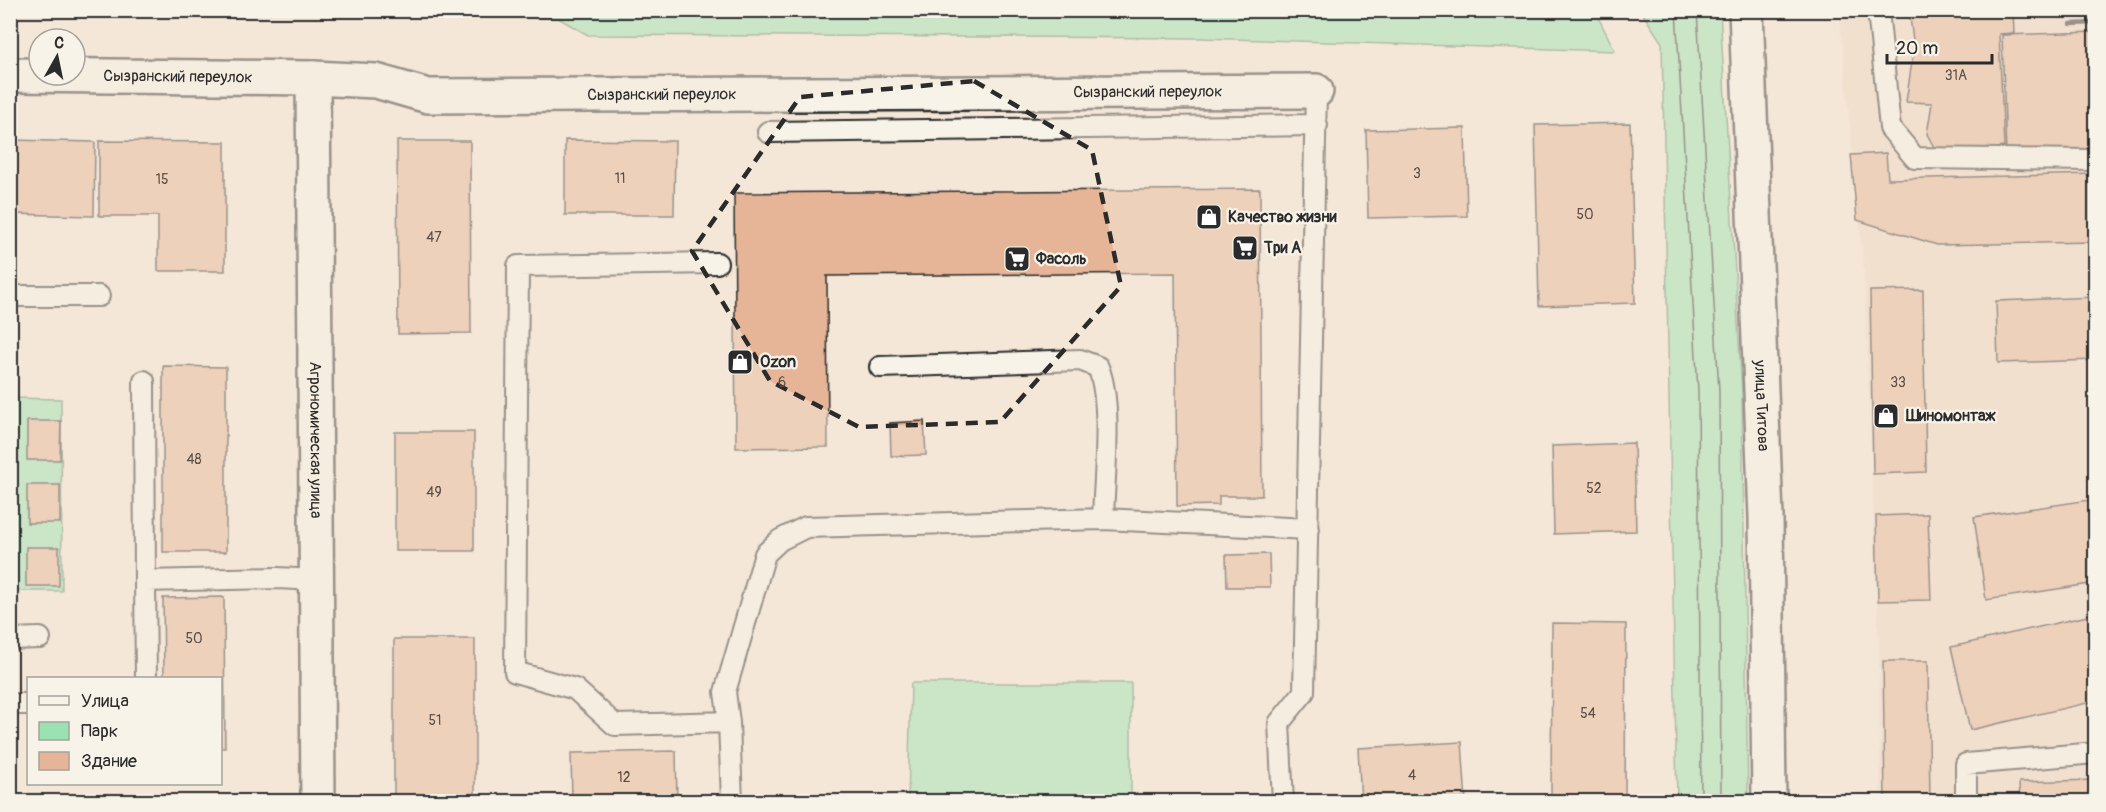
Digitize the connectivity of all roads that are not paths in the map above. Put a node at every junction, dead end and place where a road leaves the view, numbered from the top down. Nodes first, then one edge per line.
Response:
1 (1746, 10) edge
2 (1878, 10) edge
3 (10, 75) edge
4 (313, 78) junction
5 (1316, 91) joint
6 (1317, 125) junction
7 (768, 132) dead end
8 (2096, 160) edge
9 (717, 263) dead end
10 (10, 296) edge
11 (99, 296) dead end
12 (880, 367) dead end
13 (144, 381) dead end
14 (1103, 519) junction
15 (1308, 529) junction
16 (317, 580) junction
17 (145, 581) junction
18 (40, 638) dead end
19 (10, 639) edge
20 (146, 677) edge
21 (729, 722) junction
22 (2096, 753) edge
23 (318, 801) edge
24 (732, 801) edge
25 (1283, 801) edge
26 (1769, 801) edge
27 (1966, 801) edge

1 - 26 street, улица Титова
2 - 8 lane
3 - 4 street, Сызранский переулок
4 - 5 street, Сызранский переулок
4 - 16 street, Агрономическая улица
5 - 6 lane
6 - 7 lane
6 - 15 lane
9 - 21 lane
10 - 11 lane
12 - 14 lane
13 - 17 lane
14 - 15 lane
14 - 21 lane
15 - 25 lane
16 - 17 lane
16 - 23 street, Агрономическая улица
17 - 20 lane
18 - 19 lane
21 - 24 lane
22 - 27 lane

